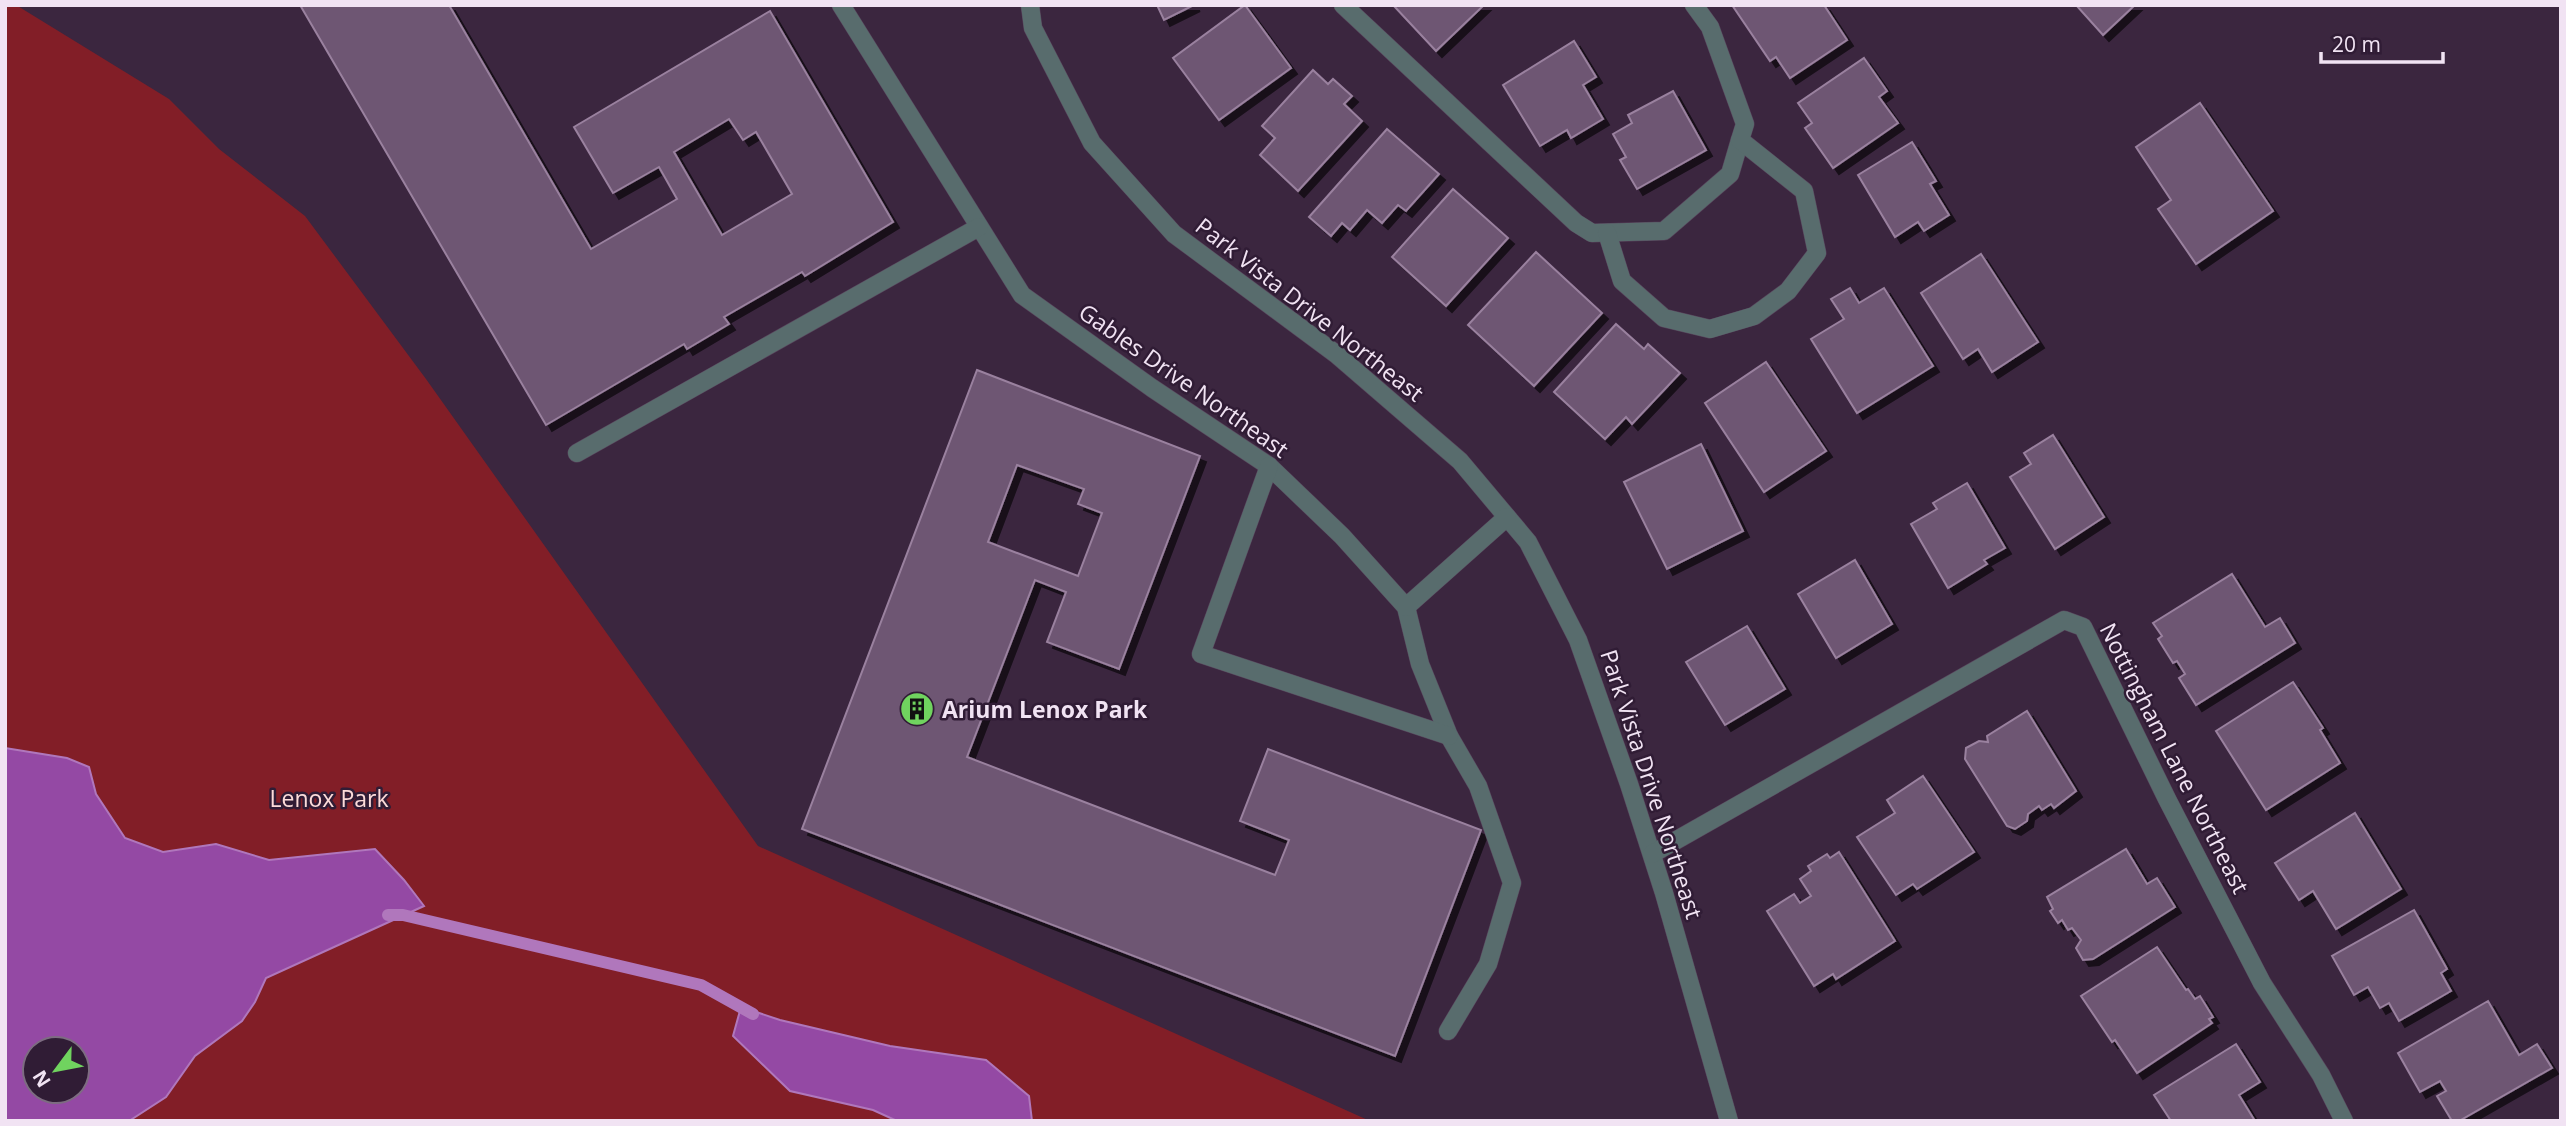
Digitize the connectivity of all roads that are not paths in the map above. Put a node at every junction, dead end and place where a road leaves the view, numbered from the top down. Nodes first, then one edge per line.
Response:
1 (841, 5) edge
2 (1030, 5) edge
3 (1343, 5) edge
4 (1694, 5) edge
5 (1740, 140) junction
6 (979, 227) junction
7 (1606, 233) junction
8 (576, 453) dead end
9 (1269, 466) junction
10 (1507, 517) junction
11 (1406, 607) junction
12 (1449, 736) junction
13 (1652, 854) junction
14 (1448, 1031) dead end
15 (1729, 1121) edge
16 (2344, 1121) edge

1 - 6 street, Gables Drive Northeast
2 - 10 street, Park Vista Drive Northeast
3 - 7 street
4 - 5 street
5 - 7 street
5 - 7 street
6 - 8 street
6 - 9 street, Gables Drive Northeast
9 - 11 street, Gables Drive Northeast
9 - 12 street
10 - 11 street
10 - 13 street, Park Vista Drive Northeast
11 - 12 street, Gables Drive Northeast
12 - 14 street, Gables Drive Northeast
13 - 15 street, Park Vista Drive Northeast
13 - 16 street, Nottingham Lane Northeast

